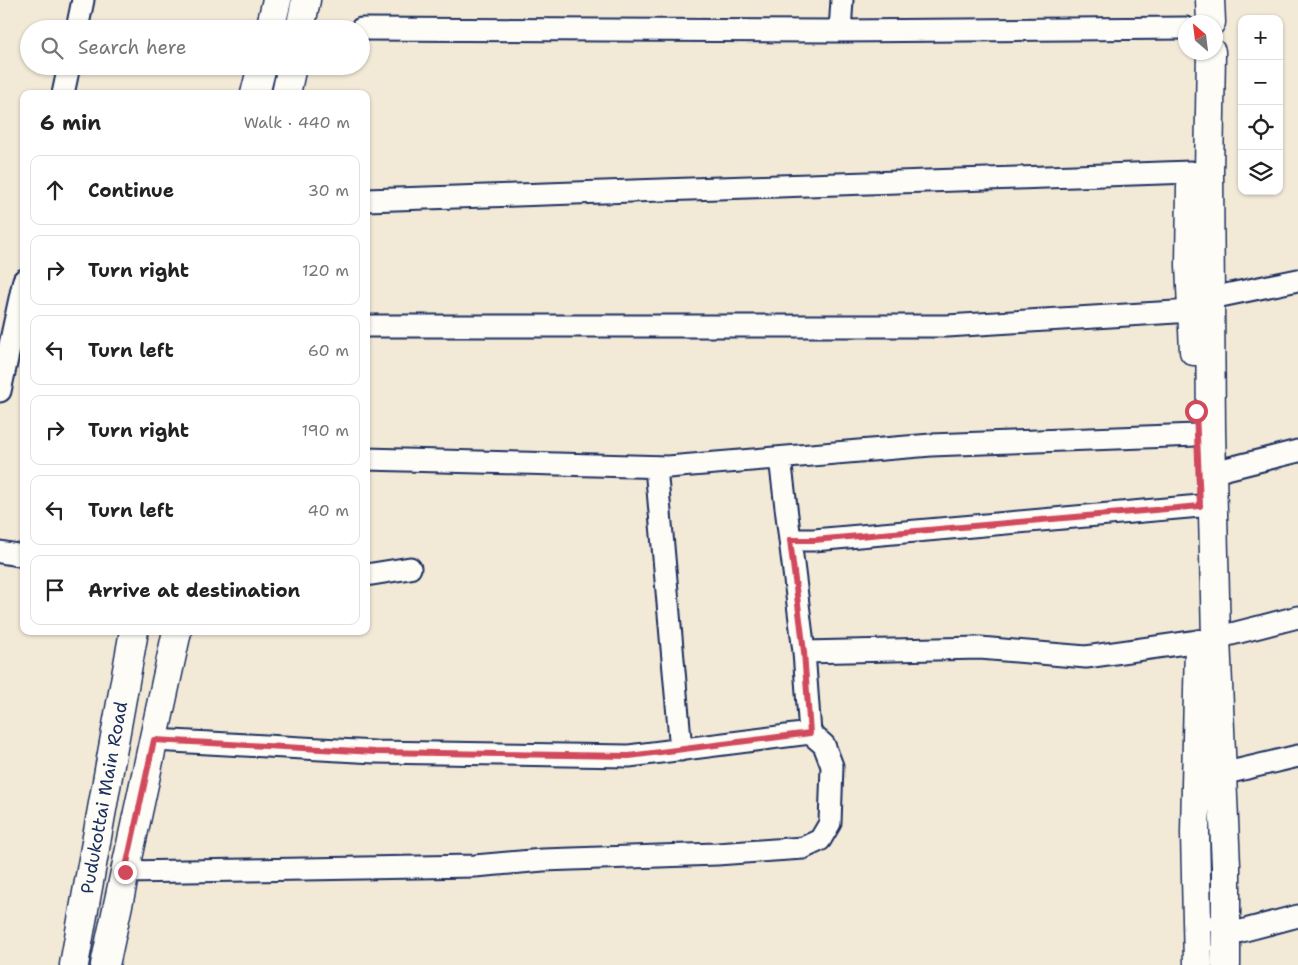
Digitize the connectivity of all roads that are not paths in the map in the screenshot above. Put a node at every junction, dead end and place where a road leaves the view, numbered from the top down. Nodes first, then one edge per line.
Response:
1 (83, 0) edge
2 (277, 0) edge
3 (306, 0) edge
4 (842, 0) edge
5 (1193, 0) edge
6 (1210, 0) edge
7 (1193, 15) edge
8 (1211, 15) edge
9 (79, 20) edge
10 (272, 20) edge
11 (302, 20) edge
12 (1178, 28) edge
13 (370, 29) edge
14 (840, 31) junction
15 (1193, 60) edge
16 (1211, 60) edge
17 (67, 75) edge
18 (260, 75) edge
19 (290, 75) edge
20 (64, 90) edge
21 (256, 90) edge
22 (287, 90) edge
23 (1191, 172) junction
24 (370, 200) edge
25 (1298, 280) edge
26 (20, 298) edge
27 (1202, 304) junction
28 (370, 326) edge
29 (0, 390) edge
30 (1197, 436) junction
31 (1298, 451) edge
32 (780, 458) junction
33 (370, 459) edge
34 (656, 467) junction
35 (1214, 472) junction
36 (1200, 506) junction
37 (790, 540) junction
38 (0, 552) edge
39 (20, 555) edge
40 (410, 568) dead end
41 (370, 574) edge
42 (1298, 617) edge
43 (133, 635) edge
44 (176, 635) edge
45 (1208, 640) junction
46 (804, 652) junction
47 (810, 733) junction
48 (154, 740) junction
49 (681, 750) junction
50 (1298, 756) edge
51 (1222, 774) junction
52 (125, 872) junction
53 (1298, 916) edge
54 (1226, 935) junction
55 (74, 965) edge
56 (105, 965) edge
57 (1198, 965) edge
58 (1226, 965) edge

1 - 9 street
2 - 10 street
3 - 11 street
4 - 14 street
5 - 7 street
6 - 8 street
12 - 14 street
13 - 14 street
15 - 23 street
16 - 27 street
17 - 20 street
18 - 21 street
19 - 22 street
23 - 24 street
23 - 27 street
25 - 27 street
26 - 29 street
27 - 28 street
27 - 30 street
27 - 35 street
30 - 32 street
30 - 36 street
31 - 35 street
32 - 34 street
32 - 37 street
33 - 34 street
34 - 49 street
35 - 45 street
36 - 37 street
36 - 45 street
37 - 46 street
38 - 39 street
40 - 41 street
42 - 45 street
43 - 55 street, Pudukottai Main Road
44 - 48 street
45 - 46 street
45 - 51 street
45 - 57 street
46 - 47 street
47 - 49 street
47 - 52 street
48 - 49 street
48 - 52 street
50 - 51 street
51 - 54 street
52 - 56 street
53 - 54 street
54 - 58 street

